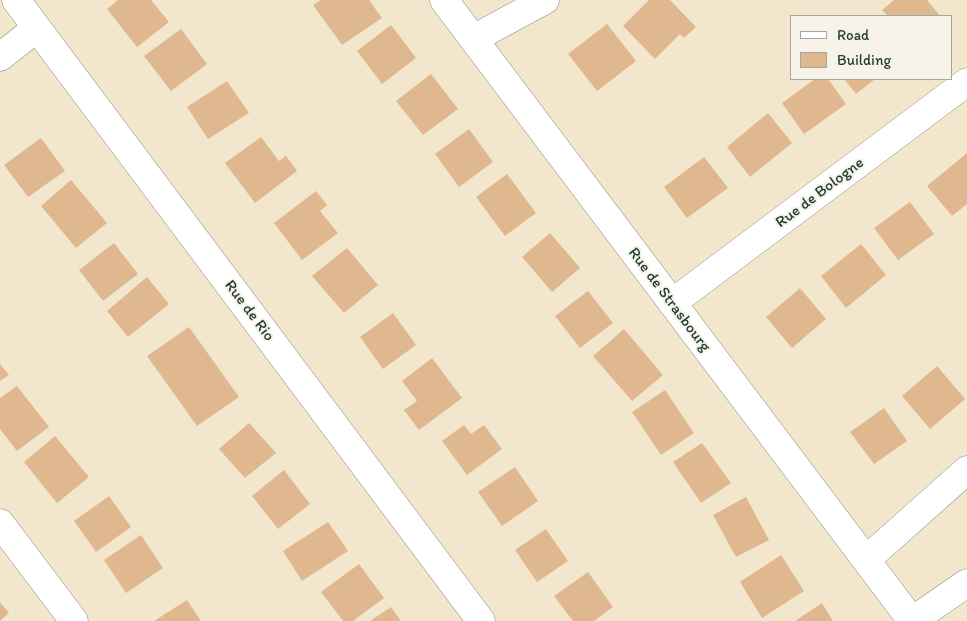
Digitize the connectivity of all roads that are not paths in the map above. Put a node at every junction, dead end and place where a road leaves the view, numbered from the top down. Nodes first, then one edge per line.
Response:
1 (16, 0) edge
2 (444, 0) edge
3 (545, 0) edge
4 (38, 28) junction
5 (473, 39) junction
6 (0, 57) edge
7 (967, 82) edge
8 (672, 303) junction
9 (967, 470) edge
10 (0, 523) edge
11 (866, 560) junction
12 (967, 583) edge
13 (74, 621) edge
14 (481, 621) edge
15 (912, 621) edge

1 - 4 street, Rue de Rio
2 - 5 street, Rue de Strasbourg
3 - 5 street
4 - 6 street
4 - 14 street, Rue de Rio
5 - 8 street, Rue de Strasbourg
7 - 8 street, Rue de Bologne
8 - 11 street, Rue de Strasbourg
9 - 11 street
10 - 13 street
11 - 15 street, Rue de Strasbourg
12 - 15 street, Rue de Strasbourg

